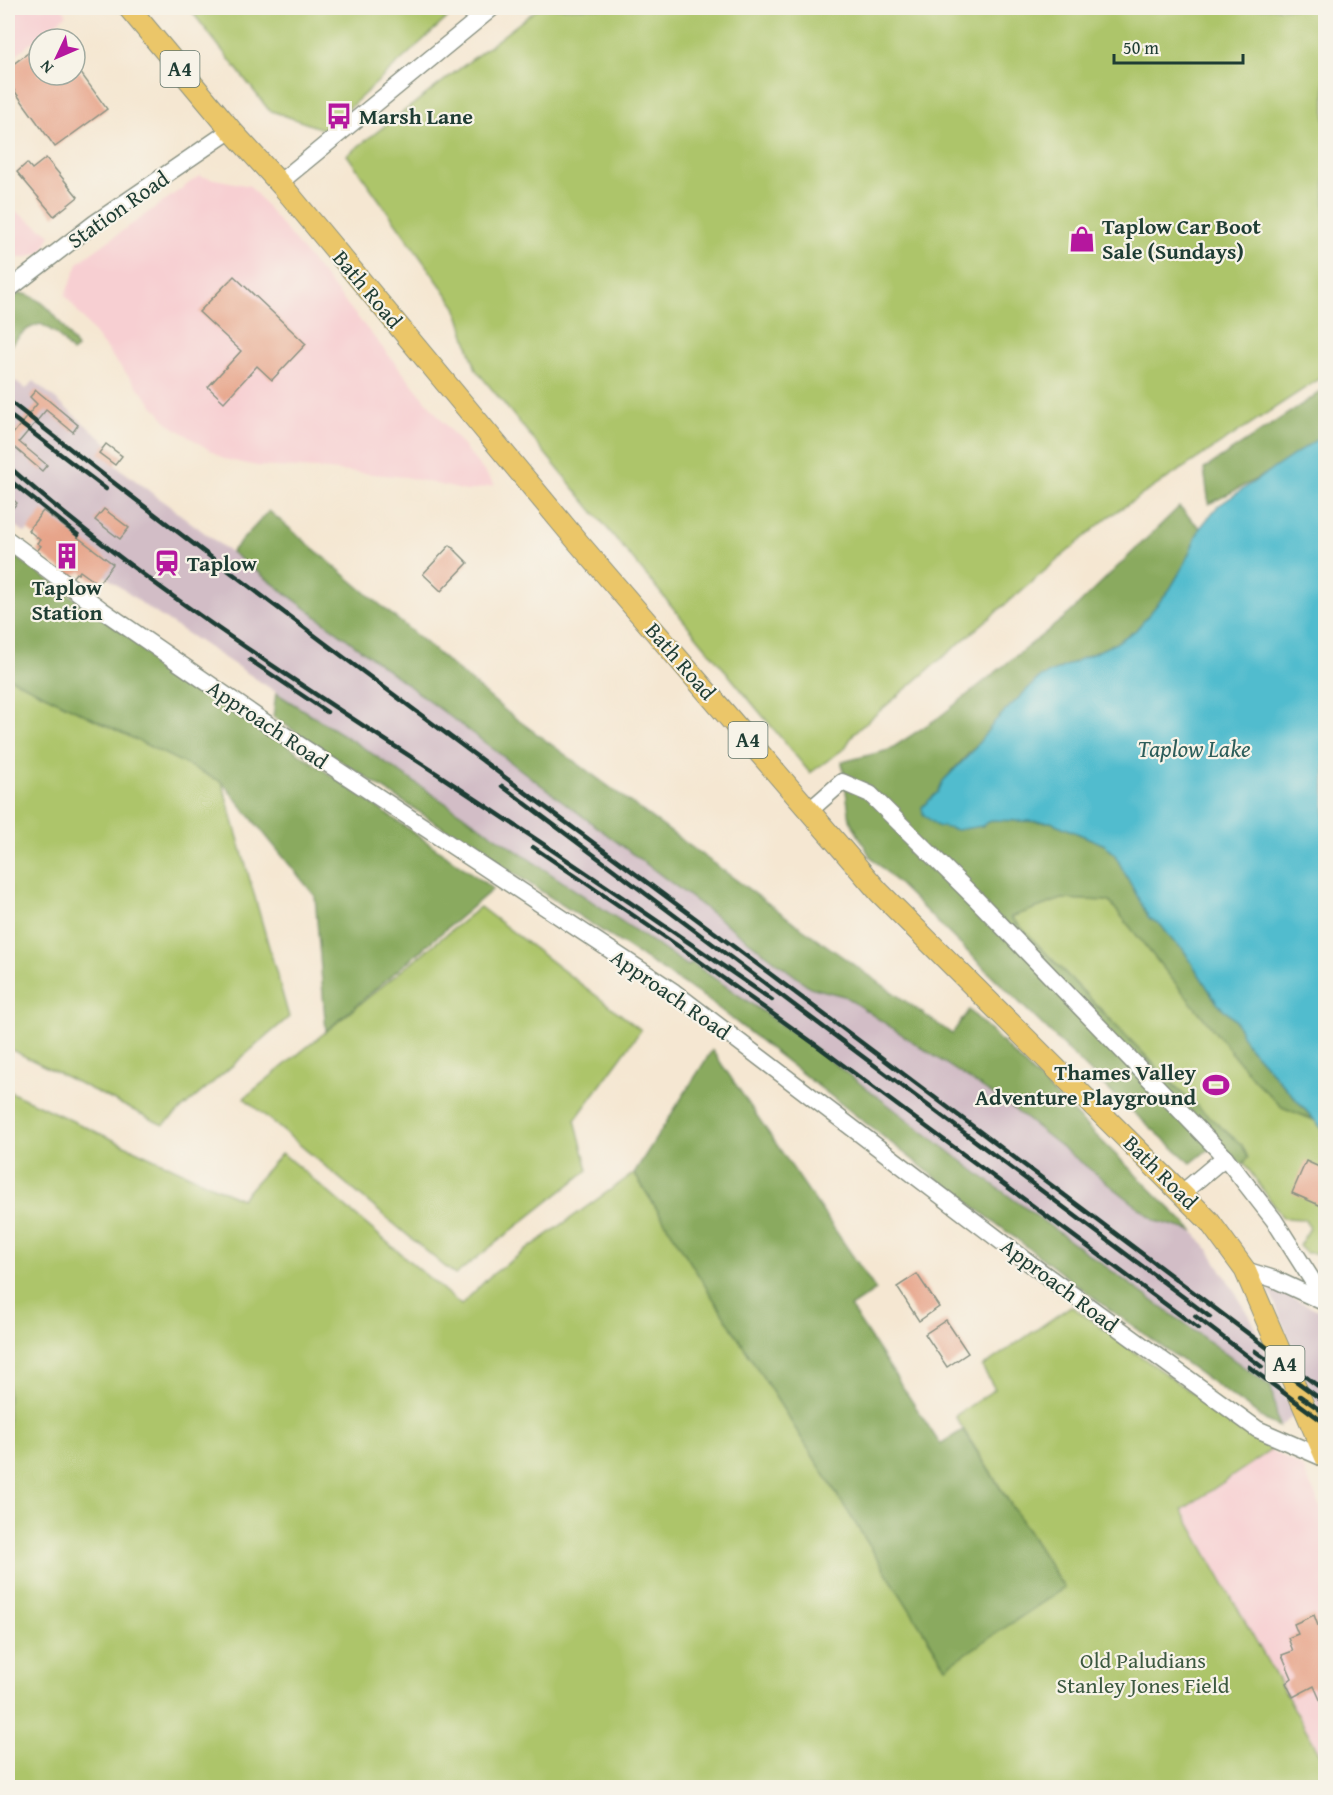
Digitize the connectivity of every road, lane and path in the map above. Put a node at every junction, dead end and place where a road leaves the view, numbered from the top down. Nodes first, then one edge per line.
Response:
1 (129, 8) edge
2 (492, 8) edge
3 (231, 130) junction
4 (279, 183) junction
5 (8, 290) edge
6 (8, 540) edge
7 (808, 811) junction
8 (1225, 1157) junction
9 (1182, 1193) junction
10 (1245, 1270) junction
11 (1326, 1303) edge
12 (1326, 1459) edge

1 - 3 main road, Bath Road / A4
2 - 4 street
3 - 4 main road, Bath Road / A4
3 - 5 street, Station Road
4 - 7 main road, Bath Road / A4
6 - 12 street, Approach Road
7 - 8 street
7 - 9 main road, Bath Road / A4
8 - 9 street
8 - 11 street
9 - 10 main road, Bath Road / A4
10 - 11 street
10 - 12 main road, Bath Road / A4

